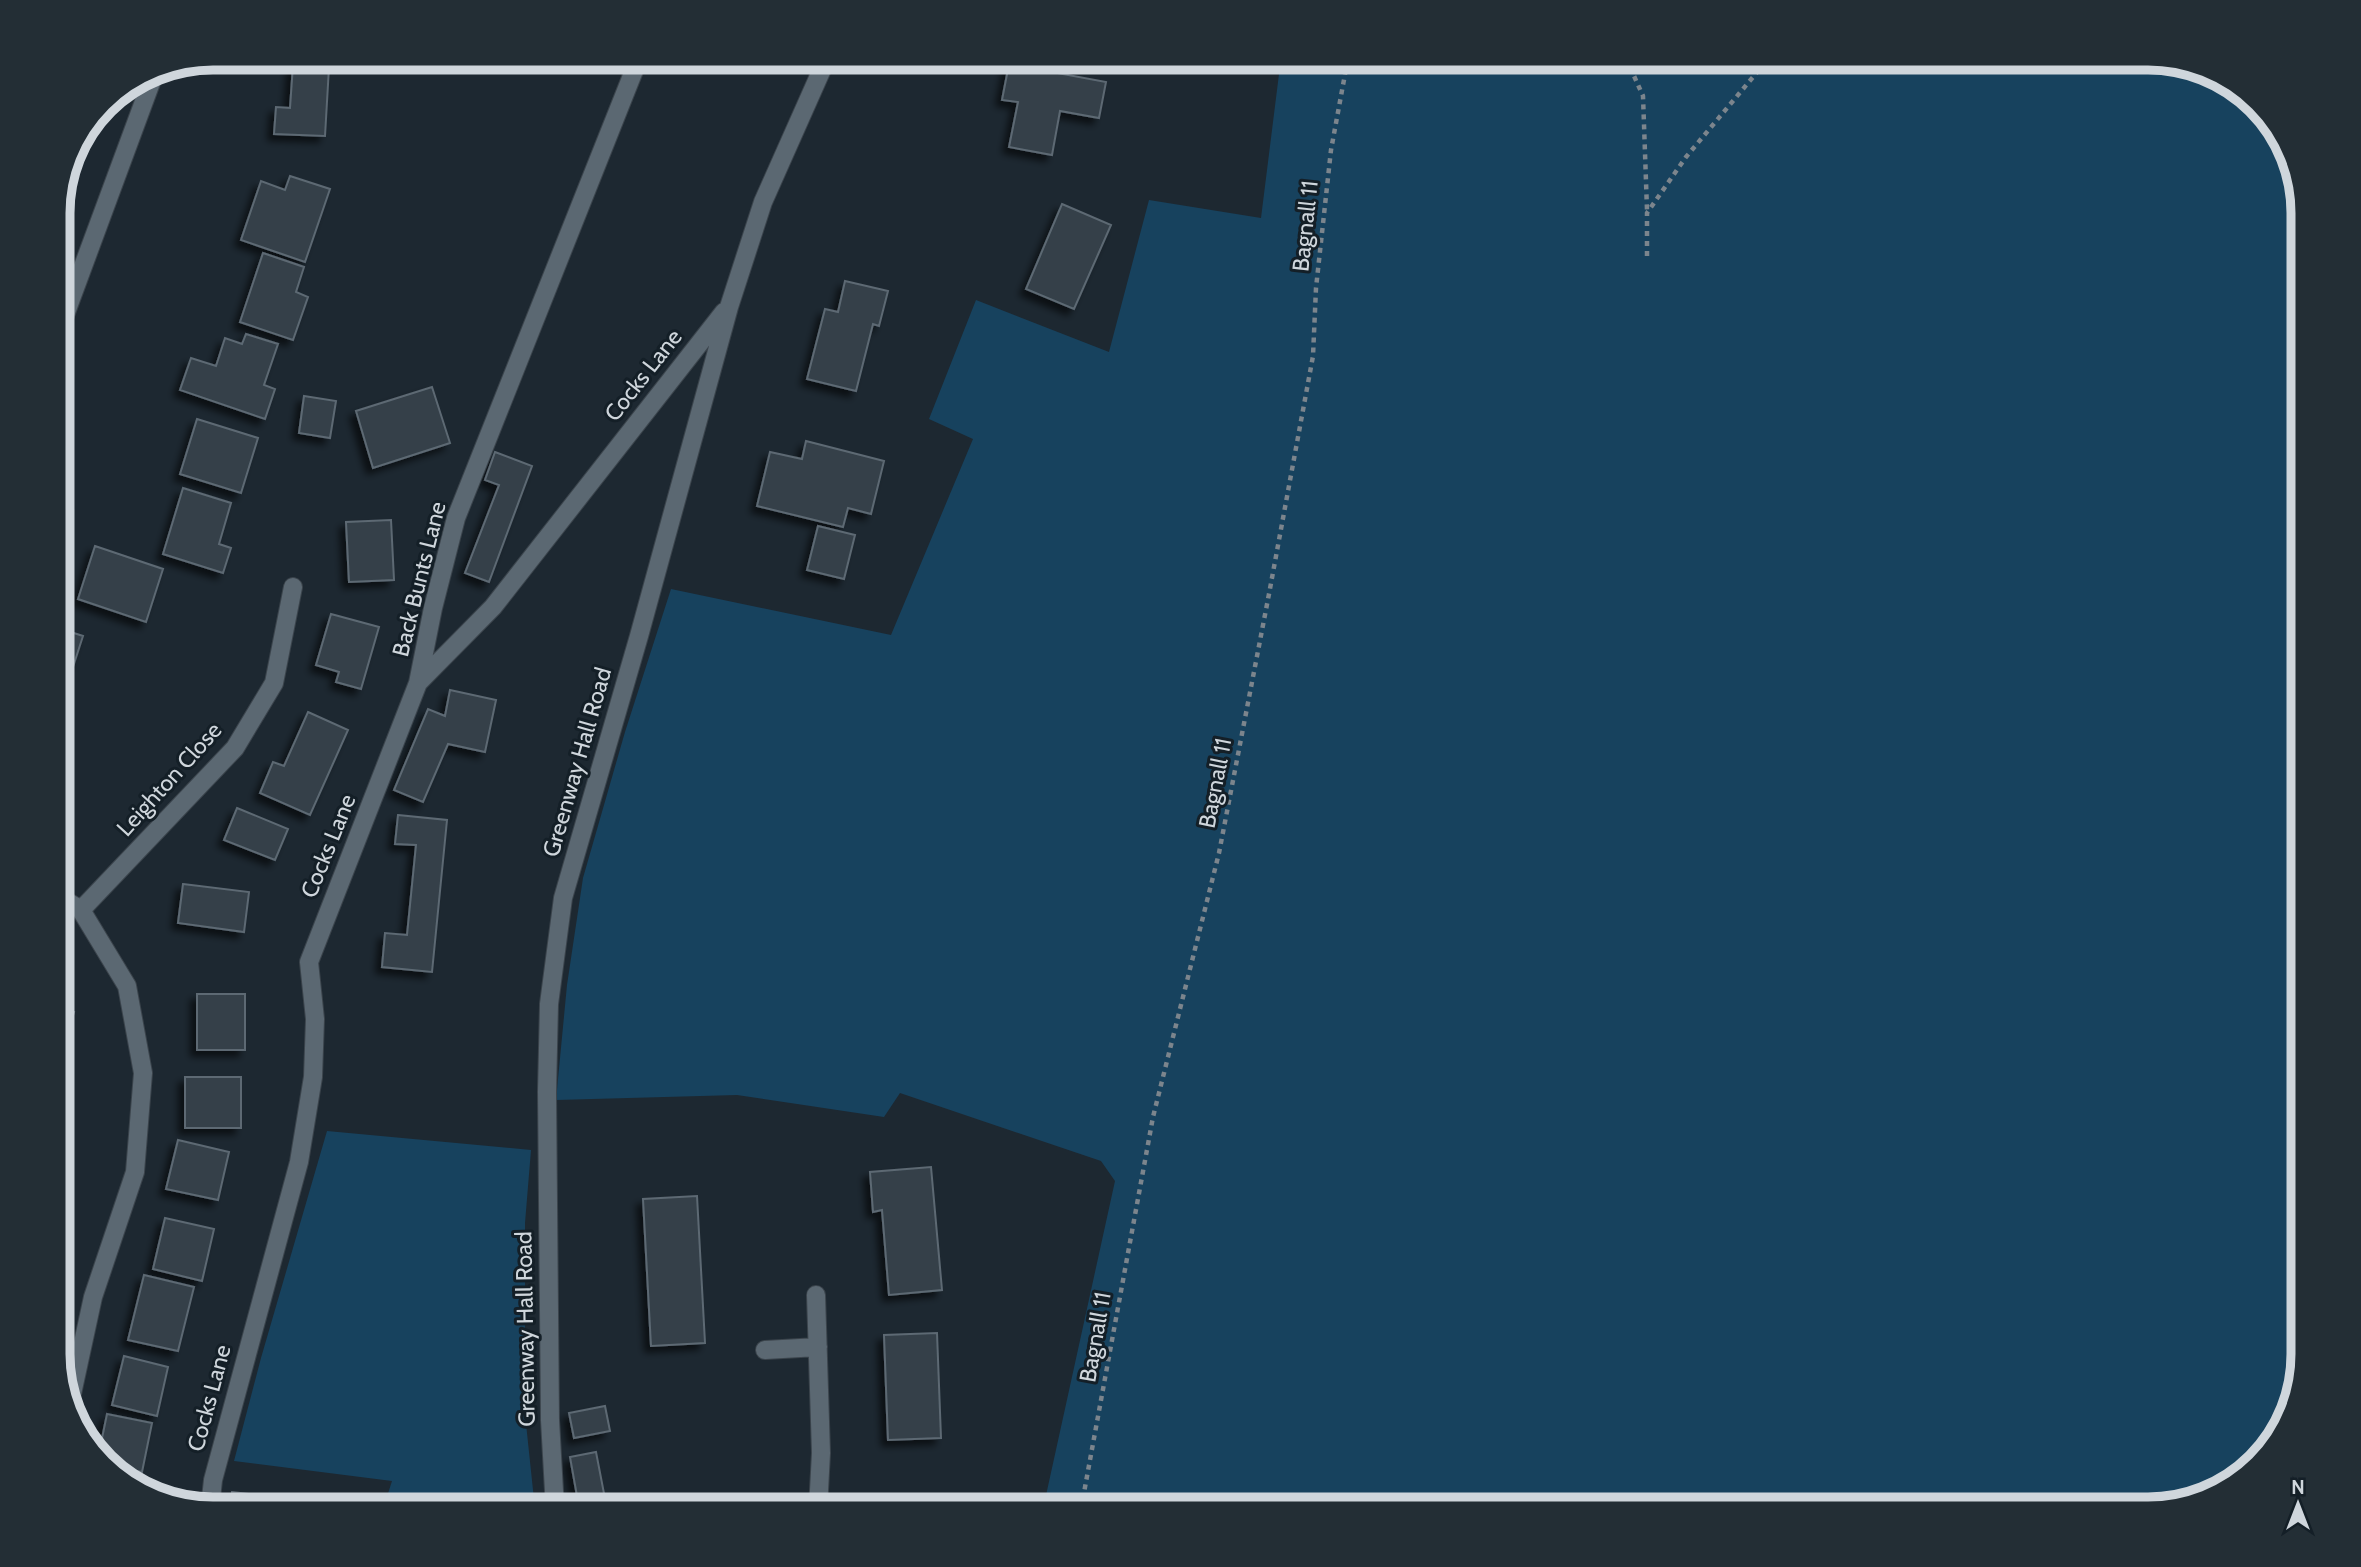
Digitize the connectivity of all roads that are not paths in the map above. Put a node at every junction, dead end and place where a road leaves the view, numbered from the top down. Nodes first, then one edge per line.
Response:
1 (634, 70) edge
2 (822, 70) edge
3 (150, 85) edge
4 (70, 302) edge
5 (729, 307) junction
6 (293, 587) dead end
7 (418, 683) junction
8 (70, 904) edge
9 (81, 911) junction
10 (816, 1295) dead end
11 (818, 1348) junction
12 (765, 1350) dead end
13 (74, 1386) edge
14 (211, 1497) edge
15 (554, 1497) edge
16 (819, 1497) edge

1 - 7 street, Back Bunts Lane
2 - 5 street, Greenway Hall Road
3 - 4 street
5 - 7 street, Cocks Lane
5 - 15 street, Greenway Hall Road
6 - 9 street, Leighton Close
7 - 14 street, Cocks Lane
8 - 9 street
9 - 13 street
10 - 11 street
11 - 12 street
11 - 16 street

